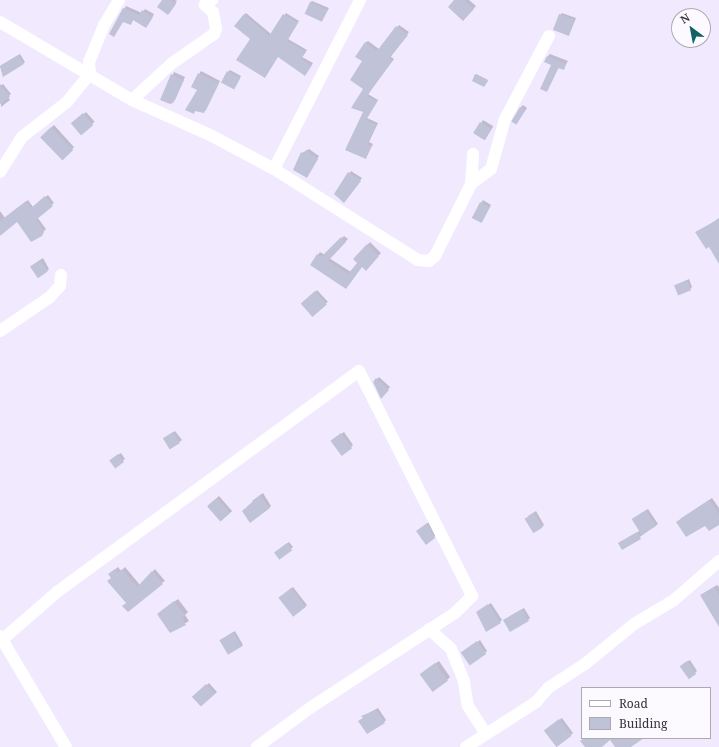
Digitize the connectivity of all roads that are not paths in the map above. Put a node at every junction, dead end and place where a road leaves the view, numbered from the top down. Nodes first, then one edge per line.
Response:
1 (119, 0) edge
2 (360, 0) edge
3 (204, 2) edge
4 (0, 22) edge
5 (549, 36) dead end
6 (90, 74) junction
7 (132, 100) junction
8 (473, 154) dead end
9 (274, 169) junction
10 (0, 172) edge
11 (471, 184) junction
12 (61, 275) dead end
13 (0, 331) edge
14 (719, 562) edge
15 (429, 629) junction
16 (1, 637) edge
17 (485, 732) junction
18 (66, 747) edge
19 (257, 747) edge
20 (466, 747) edge

1 - 6 street
2 - 9 street
3 - 7 street
4 - 6 street
5 - 11 street
6 - 7 street
6 - 10 street
7 - 9 street
8 - 11 street
9 - 11 street
12 - 13 street
14 - 17 street
15 - 16 street
15 - 17 street
15 - 19 street
16 - 18 street
17 - 20 street

